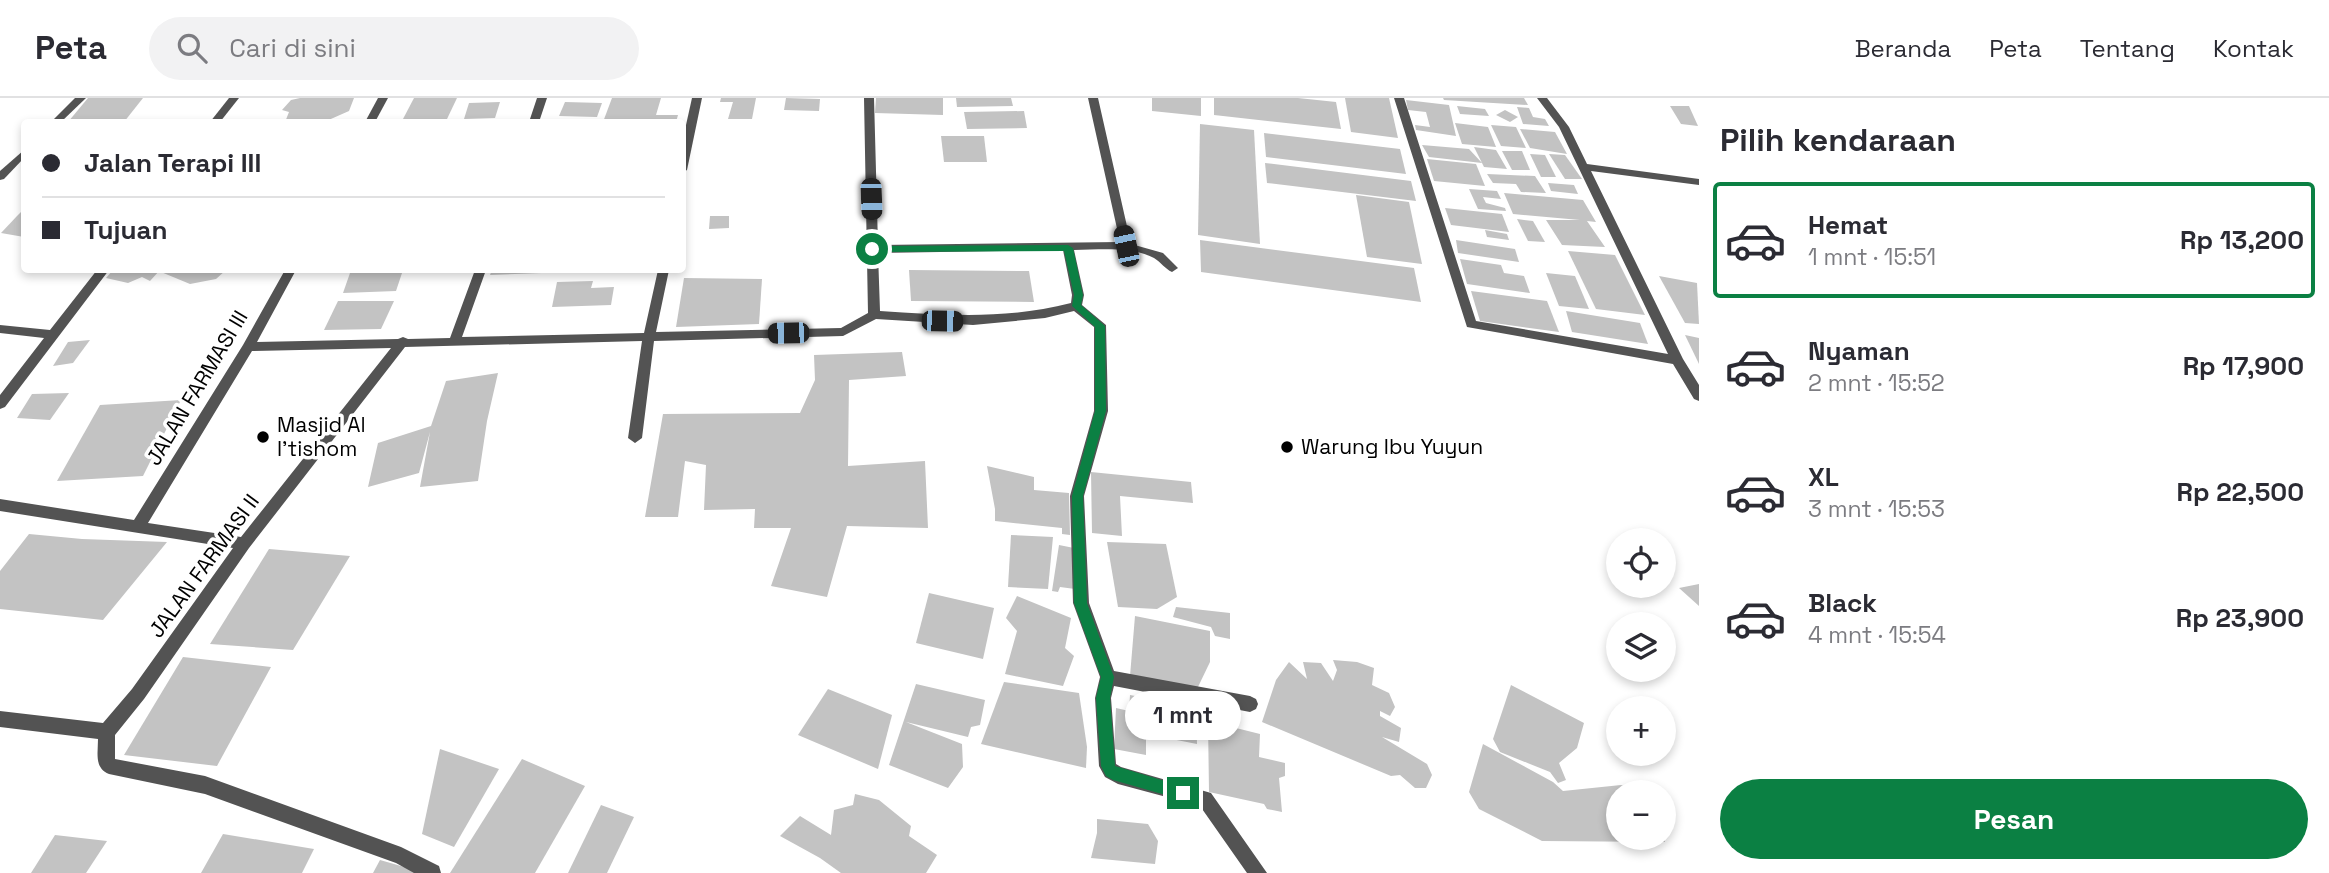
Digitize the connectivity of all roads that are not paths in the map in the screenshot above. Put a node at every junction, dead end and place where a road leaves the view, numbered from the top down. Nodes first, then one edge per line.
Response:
1 (81, 98) edge
2 (234, 98) edge
3 (383, 98) edge
4 (542, 98) edge
5 (697, 98) edge
6 (869, 98) edge
7 (1093, 98) edge
8 (1399, 98) edge
9 (1542, 98) edge
10 (59, 119) edge
11 (217, 119) edge
12 (372, 119) edge
13 (535, 119) edge
14 (686, 151) edge
15 (21, 156) edge
16 (1584, 167) junction
17 (0, 177) edge
18 (1699, 182) edge
19 (1126, 246) junction
20 (1068, 248) junction
21 (872, 249) junction
22 (1172, 268) dead end
23 (101, 273) edge
24 (288, 273) edge
25 (479, 273) edge
26 (662, 273) edge
27 (1076, 306) junction
28 (874, 315) junction
29 (0, 329) edge
30 (53, 335) junction
31 (649, 336) junction
32 (403, 341) junction
33 (454, 341) junction
34 (248, 347) junction
35 (1677, 360) junction
36 (1699, 396) edge
37 (0, 404) edge
38 (635, 438) dead end
39 (0, 505) edge
40 (138, 526) junction
41 (244, 544) junction
42 (1108, 677) junction
43 (1251, 704) dead end
44 (0, 719) edge
45 (107, 732) junction
46 (432, 873) edge
47 (1258, 873) edge

1 - 10 street
2 - 11 street
3 - 12 street
4 - 13 street
5 - 14 street
6 - 21 street
7 - 19 street
8 - 35 street
9 - 16 street
15 - 17 street
16 - 18 street
16 - 35 street
19 - 20 street
19 - 22 street
20 - 21 street
20 - 27 street
21 - 28 street
23 - 30 street
24 - 34 street, JALAN FARMASI III
25 - 33 street
26 - 31 street
27 - 28 street
27 - 42 street
28 - 31 street
29 - 30 street
30 - 37 street
31 - 33 street
31 - 38 street
32 - 33 street
32 - 34 street
32 - 41 street, JALAN FARMASI II
34 - 40 street, JALAN FARMASI III
35 - 36 street
39 - 40 street
40 - 41 street
41 - 45 street, JALAN FARMASI II
42 - 43 street
42 - 47 street
44 - 45 street
45 - 46 street

